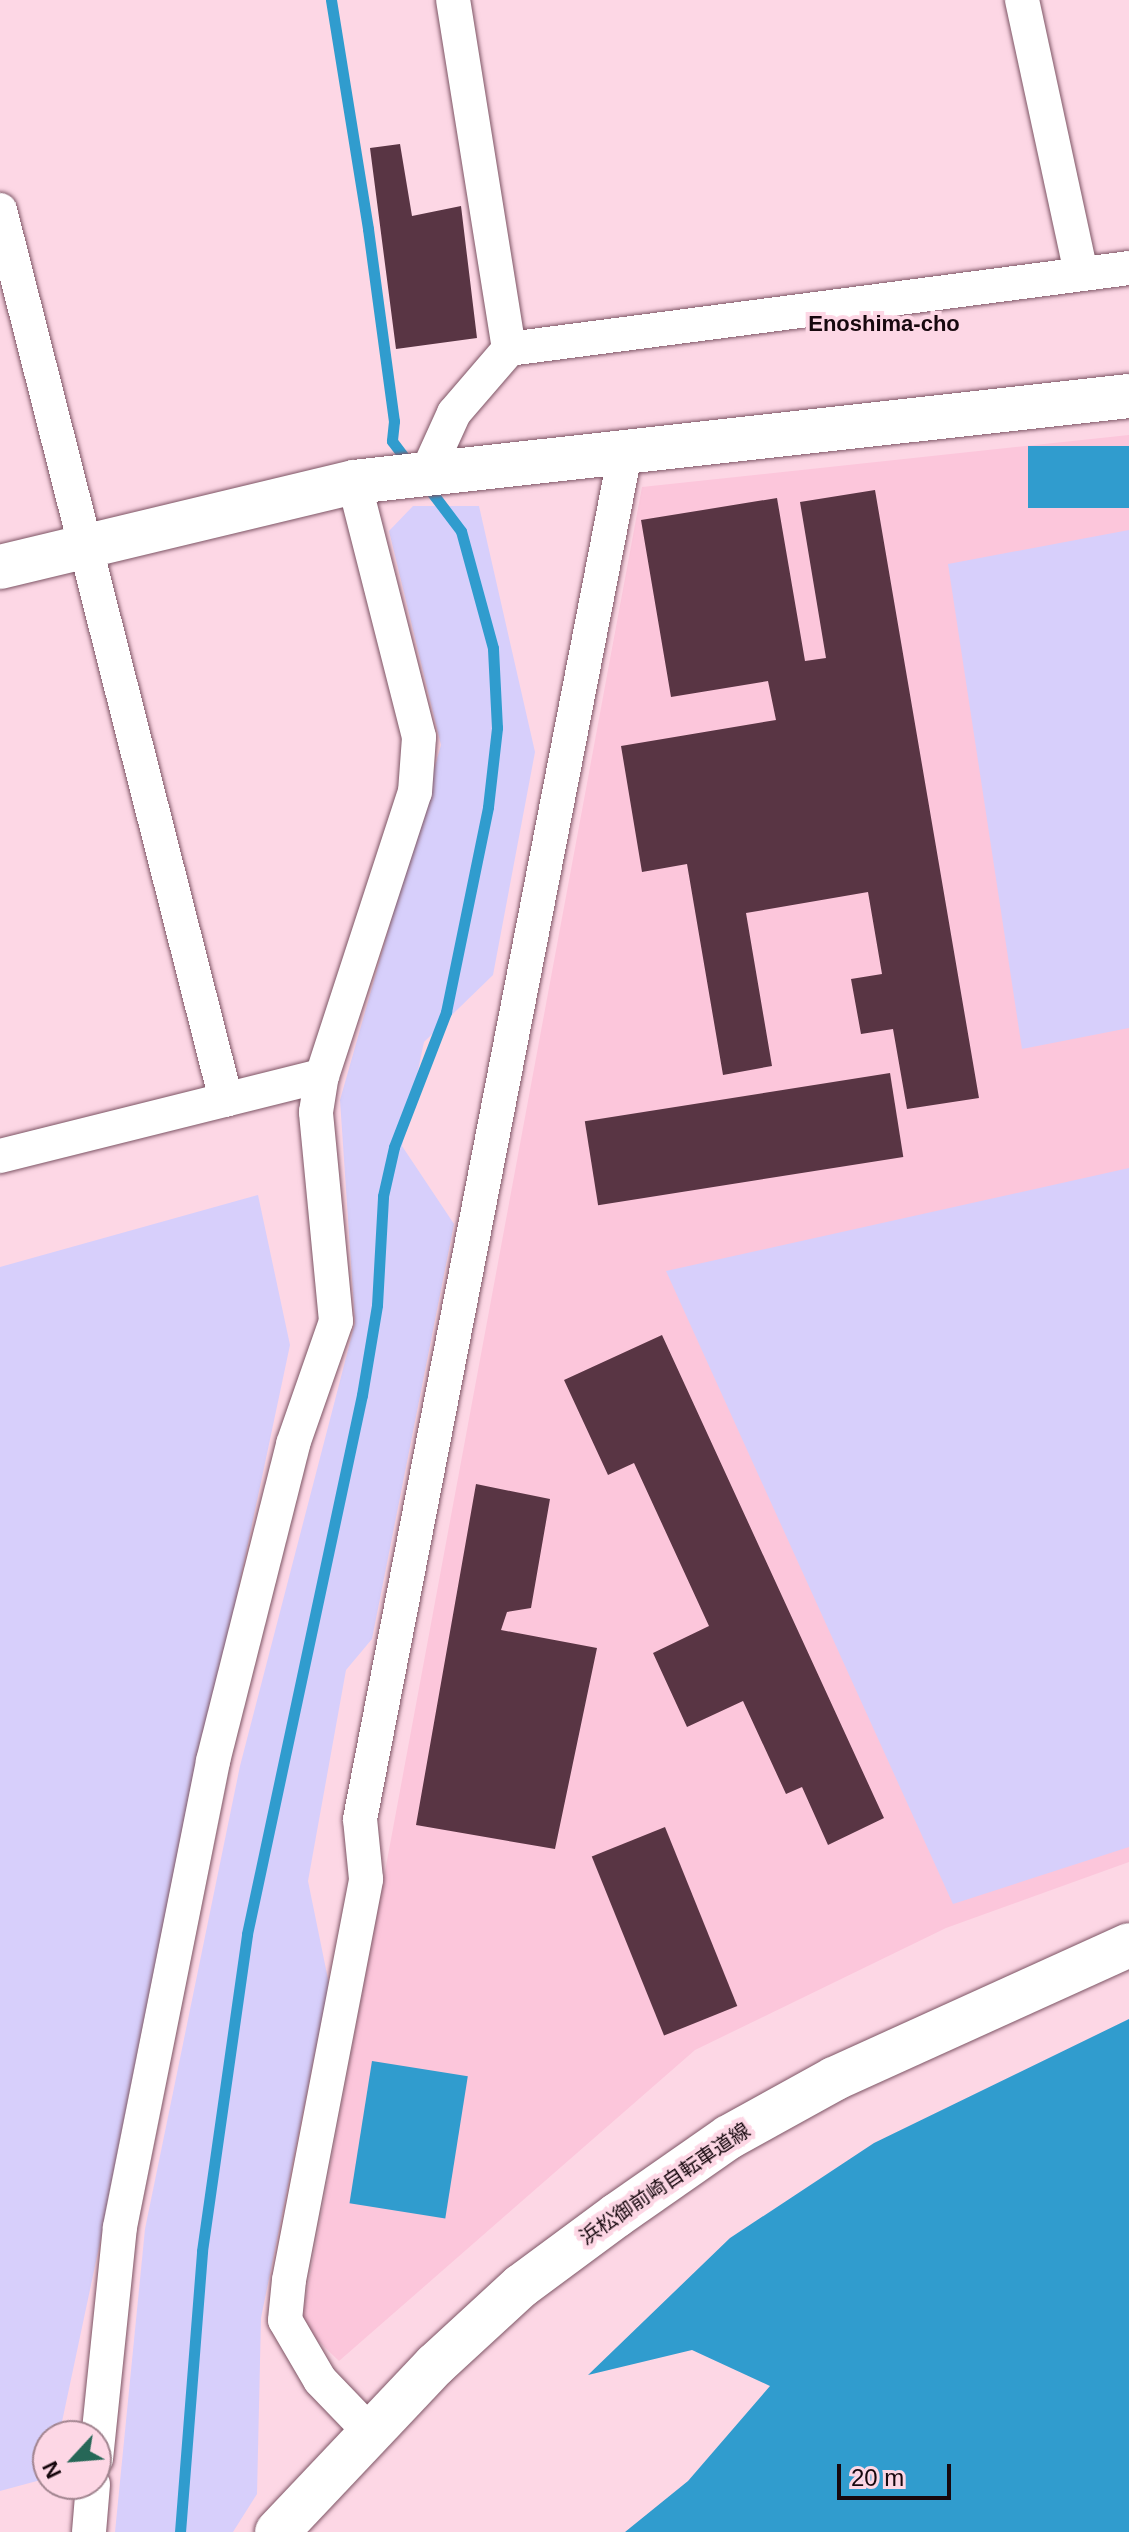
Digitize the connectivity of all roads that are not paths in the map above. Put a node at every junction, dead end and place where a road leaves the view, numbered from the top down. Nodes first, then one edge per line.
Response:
1 (453, 0) edge
2 (1022, 0) edge
3 (0, 210) edge
4 (1129, 268) edge
5 (1081, 273) junction
6 (509, 349) junction
7 (1129, 396) edge
8 (625, 453) junction
9 (425, 477) junction
10 (354, 482) junction
11 (85, 546) junction
12 (0, 567) edge
13 (322, 1076) junction
14 (226, 1100) junction
15 (0, 1156) edge
16 (1129, 1945) edge
17 (100, 2420) edge
18 (370, 2432) junction
19 (92, 2500) edge
20 (89, 2532) edge
21 (277, 2532) edge

1 - 6 street
2 - 5 street
3 - 11 street
4 - 5 street
5 - 6 street
6 - 9 street
7 - 8 street
8 - 9 street
8 - 18 street
9 - 10 street
10 - 11 street
10 - 13 street
11 - 12 street
11 - 14 street
13 - 14 street
13 - 17 street
14 - 15 street
16 - 18 street, 浜松御前崎自転車道線
18 - 21 street, 浜松御前崎自転車道線
19 - 20 street

